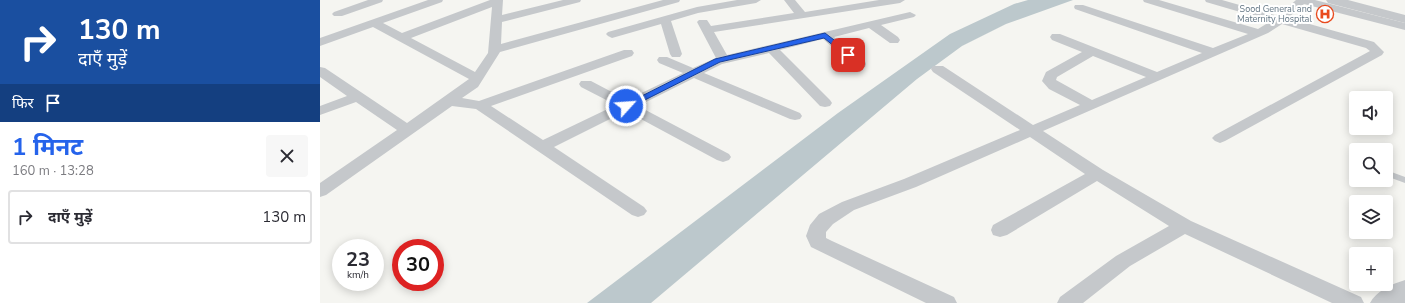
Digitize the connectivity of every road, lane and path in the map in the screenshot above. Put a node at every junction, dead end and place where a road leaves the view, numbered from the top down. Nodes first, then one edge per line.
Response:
1 (378, 0) edge
2 (438, 0) edge
3 (498, 0) edge
4 (576, 0) edge
5 (675, 0) edge
6 (681, 0) edge
7 (756, 0) edge
8 (789, 0) edge
9 (900, 0) edge
10 (1148, 0) edge
11 (1210, 0) edge
12 (1303, 0) edge
13 (1333, 0) edge
14 (1355, 0) edge
15 (1079, 8) dead end
16 (697, 10) junction
17 (1405, 13) edge
18 (338, 14) dead end
19 (802, 14) junction
20 (910, 15) dead end
21 (665, 19) junction
22 (1405, 19) edge
23 (497, 20) junction
24 (1280, 20) junction
25 (374, 23) junction
26 (871, 24) junction
27 (1405, 26) edge
28 (708, 30) junction
29 (1258, 33) junction
30 (612, 34) dead end
31 (825, 35) junction
32 (403, 37) junction
33 (1056, 37) dead end
34 (894, 40) dead end
35 (320, 42) edge
36 (771, 48) junction
37 (494, 50) junction
38 (1091, 52) junction
39 (628, 53) dead end
40 (1214, 53) junction
41 (676, 54) dead end
42 (663, 60) dead end
43 (723, 60) junction
44 (860, 64) dead end
45 (938, 69) dead end
46 (694, 73) junction
47 (322, 74) edge
48 (1158, 77) junction
49 (477, 78) junction
50 (586, 84) dead end
51 (357, 97) junction
52 (450, 101) junction
53 (825, 103) dead end
54 (480, 105) junction
55 (1091, 105) junction
56 (626, 106) junction
57 (320, 111) edge
58 (795, 116) dead end
59 (407, 130) junction
60 (1031, 131) junction
61 (1220, 138) dead end
62 (542, 147) junction
63 (723, 157) dead end
64 (1098, 174) junction
65 (1393, 176) edge
66 (1405, 180) edge
67 (320, 191) edge
68 (638, 211) dead end
69 (1184, 226) junction
70 (1000, 230) dead end
71 (1405, 290) edge
72 (946, 303) edge
73 (1068, 303) edge
74 (1353, 303) edge
75 (1383, 303) edge

1 - 18 street
2 - 25 street
3 - 23 street
3 - 32 street
4 - 23 street
5 - 37 street
6 - 16 street
7 - 16 street
8 - 19 street
9 - 19 street
10 - 29 street
11 - 24 street
12 - 24 street
12 - 27 street
13 - 22 street
14 - 17 street
15 - 40 street
16 - 21 street
16 - 28 street
19 - 28 street
20 - 26 street
21 - 30 street
21 - 41 street
23 - 37 street
24 - 29 street
24 - 61 street
25 - 32 street
25 - 35 street
26 - 31 street
26 - 34 street
28 - 43 street
29 - 40 street
31 - 36 street
31 - 44 street
32 - 49 street
33 - 38 street
36 - 43 street
36 - 53 street
37 - 49 street
38 - 48 street
38 - 55 street
39 - 54 street
40 - 48 street
42 - 46 street
43 - 46 street
45 - 60 street
46 - 56 street
46 - 58 street
47 - 51 street
48 - 55 street
49 - 52 street
50 - 56 street
51 - 57 street
51 - 59 street
52 - 54 street
52 - 59 street
54 - 62 street
55 - 60 street
56 - 62 street
56 - 63 street
59 - 67 street
60 - 64 street
60 - 72 street
62 - 68 street
64 - 69 street
64 - 70 street
65 - 66 lane
69 - 73 street
69 - 74 street
71 - 75 street

